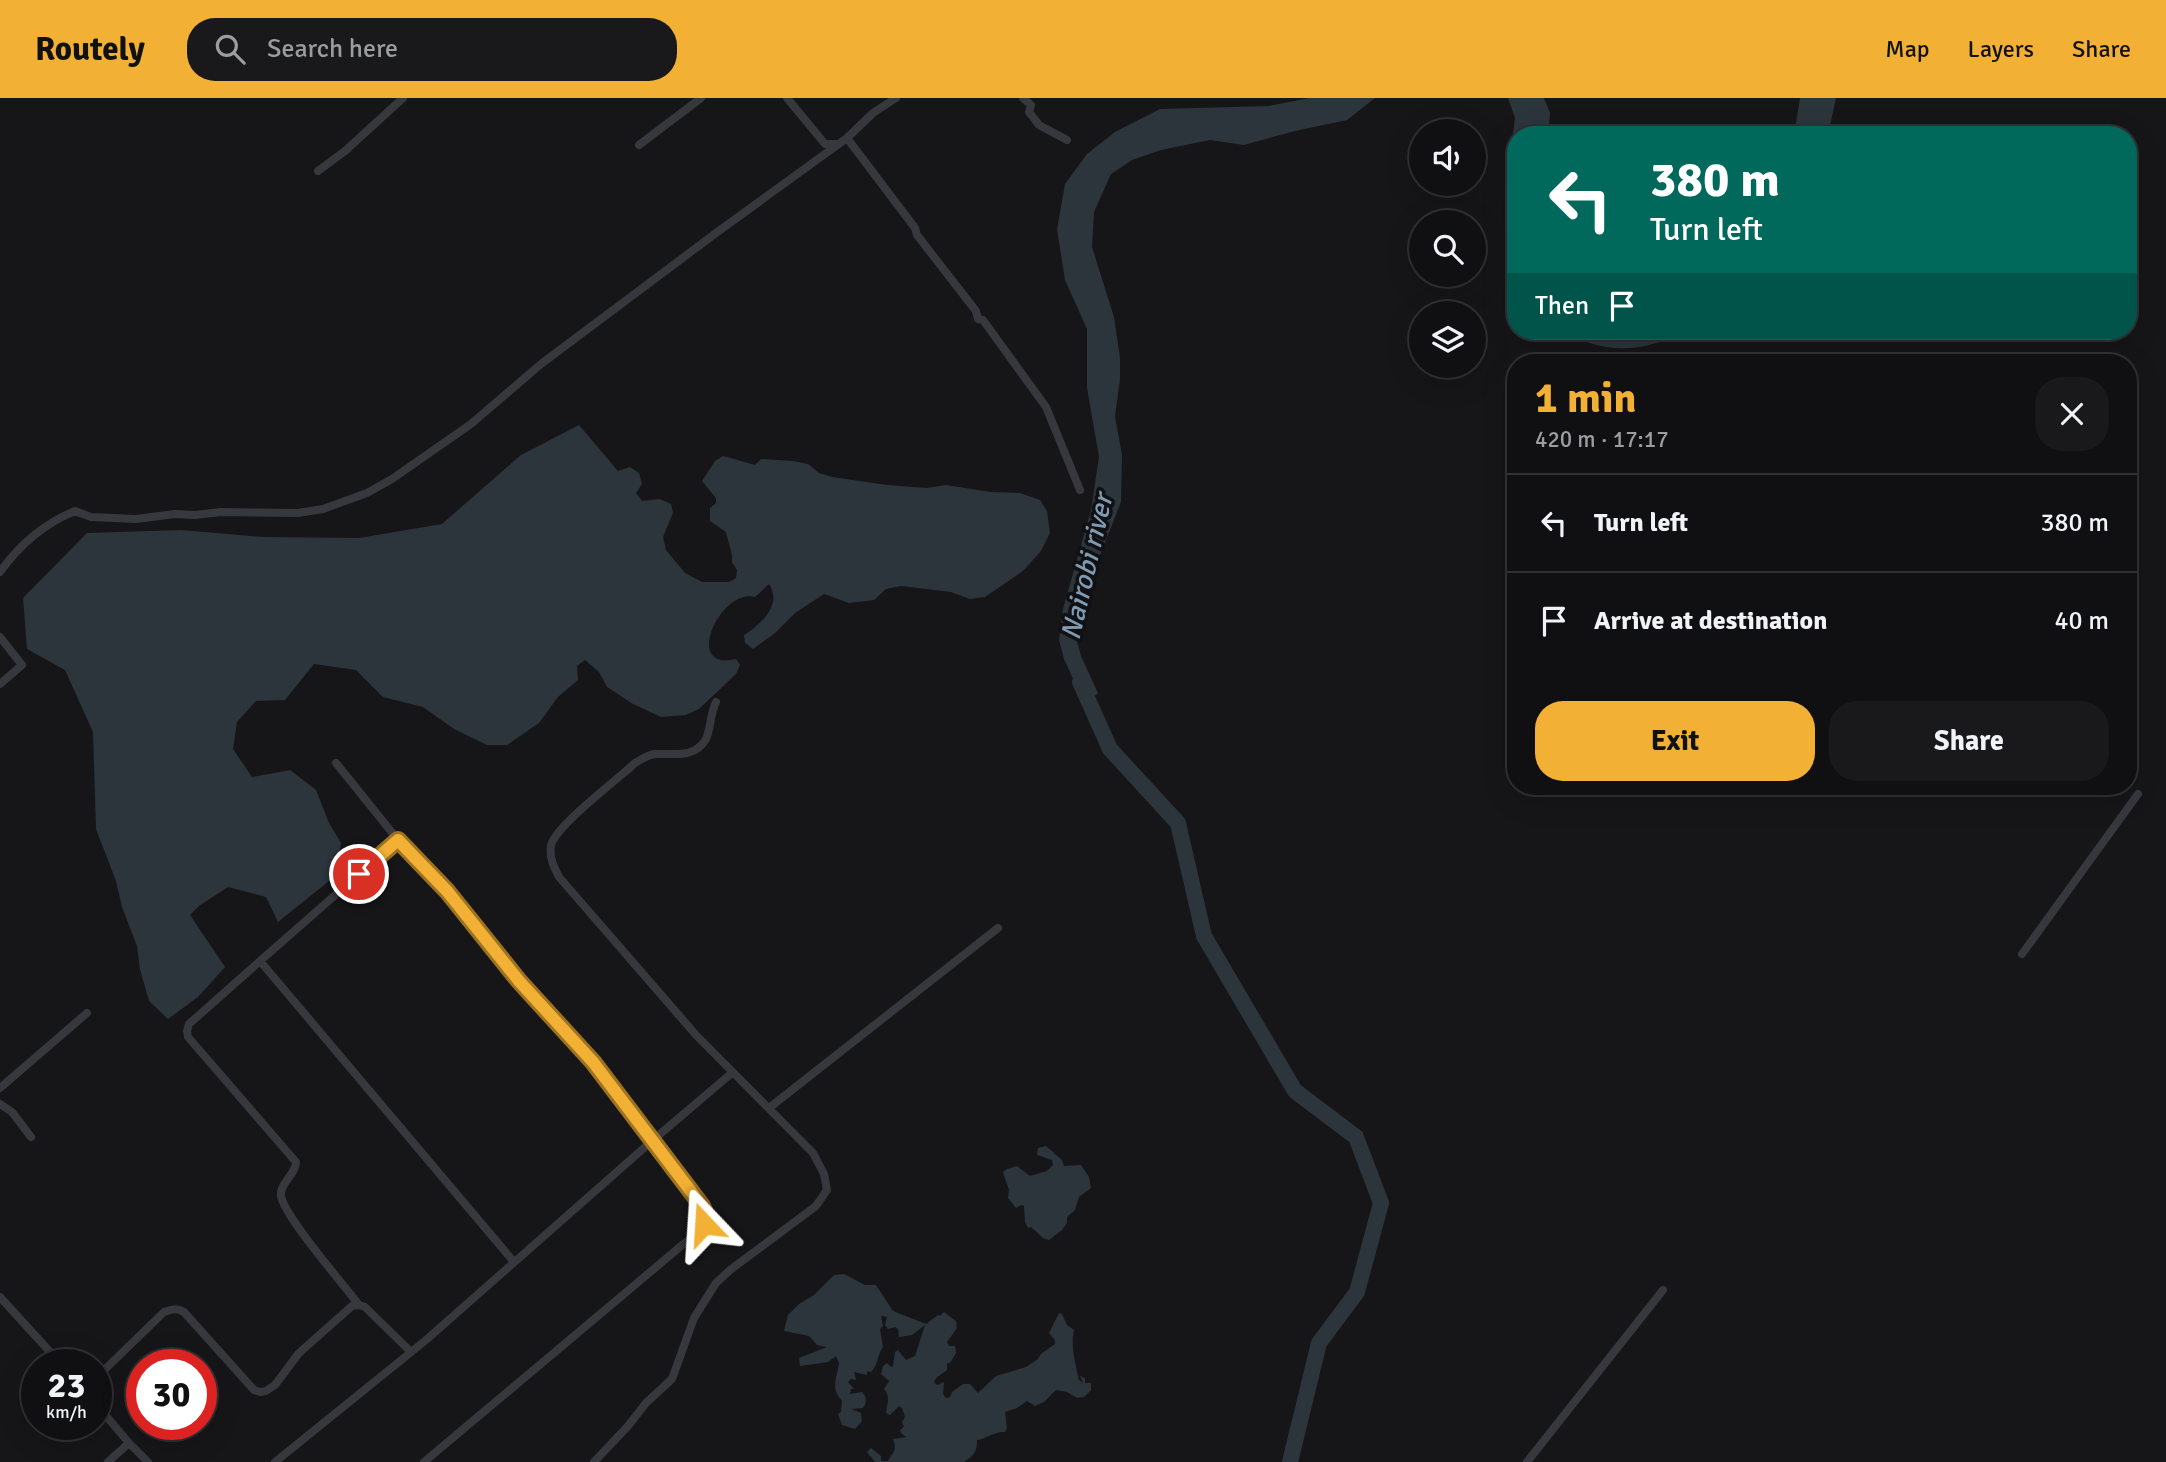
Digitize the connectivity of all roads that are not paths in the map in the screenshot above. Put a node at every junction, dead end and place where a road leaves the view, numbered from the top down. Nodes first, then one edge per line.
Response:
1 (403, 98) edge
2 (701, 98) edge
3 (787, 98) edge
4 (896, 98) edge
5 (1024, 98) edge
6 (847, 138) junction
7 (1067, 140) dead end
8 (837, 144) junction
9 (639, 145) dead end
10 (318, 171) dead end
11 (1080, 489) dead end
12 (0, 572) edge
13 (0, 637) edge
14 (0, 684) edge
15 (716, 702) dead end
16 (336, 763) dead end
17 (2138, 794) dead end
18 (398, 840) junction
19 (998, 928) dead end
20 (2022, 954) dead end
21 (260, 961) junction
22 (87, 1013) dead end
23 (733, 1072) junction
24 (0, 1088) edge
25 (0, 1104) edge
26 (769, 1108) junction
27 (31, 1137) dead end
28 (653, 1140) junction
29 (514, 1262) junction
30 (1663, 1290) dead end
31 (0, 1297) edge
32 (359, 1305) junction
33 (47, 1349) edge
34 (411, 1352) junction
35 (112, 1362) edge
36 (112, 1423) edge
37 (129, 1443) junction
38 (108, 1462) edge
39 (148, 1462) edge
40 (275, 1462) edge
41 (424, 1462) edge
42 (594, 1462) edge
43 (1527, 1462) edge

1 - 10 street
2 - 9 street
3 - 8 street
4 - 6 street
5 - 7 street
6 - 8 street
6 - 11 street
8 - 12 street
13 - 14 street
15 - 23 street
16 - 18 street
17 - 20 street
18 - 21 street
18 - 28 street
19 - 26 street
21 - 29 street
21 - 32 street
22 - 24 street
23 - 26 street
23 - 28 street
25 - 27 street
26 - 42 street
28 - 29 street
28 - 41 street
29 - 34 street
30 - 43 street
31 - 33 street
32 - 34 street
32 - 35 street
34 - 40 street
36 - 37 street
37 - 38 street
37 - 39 street

